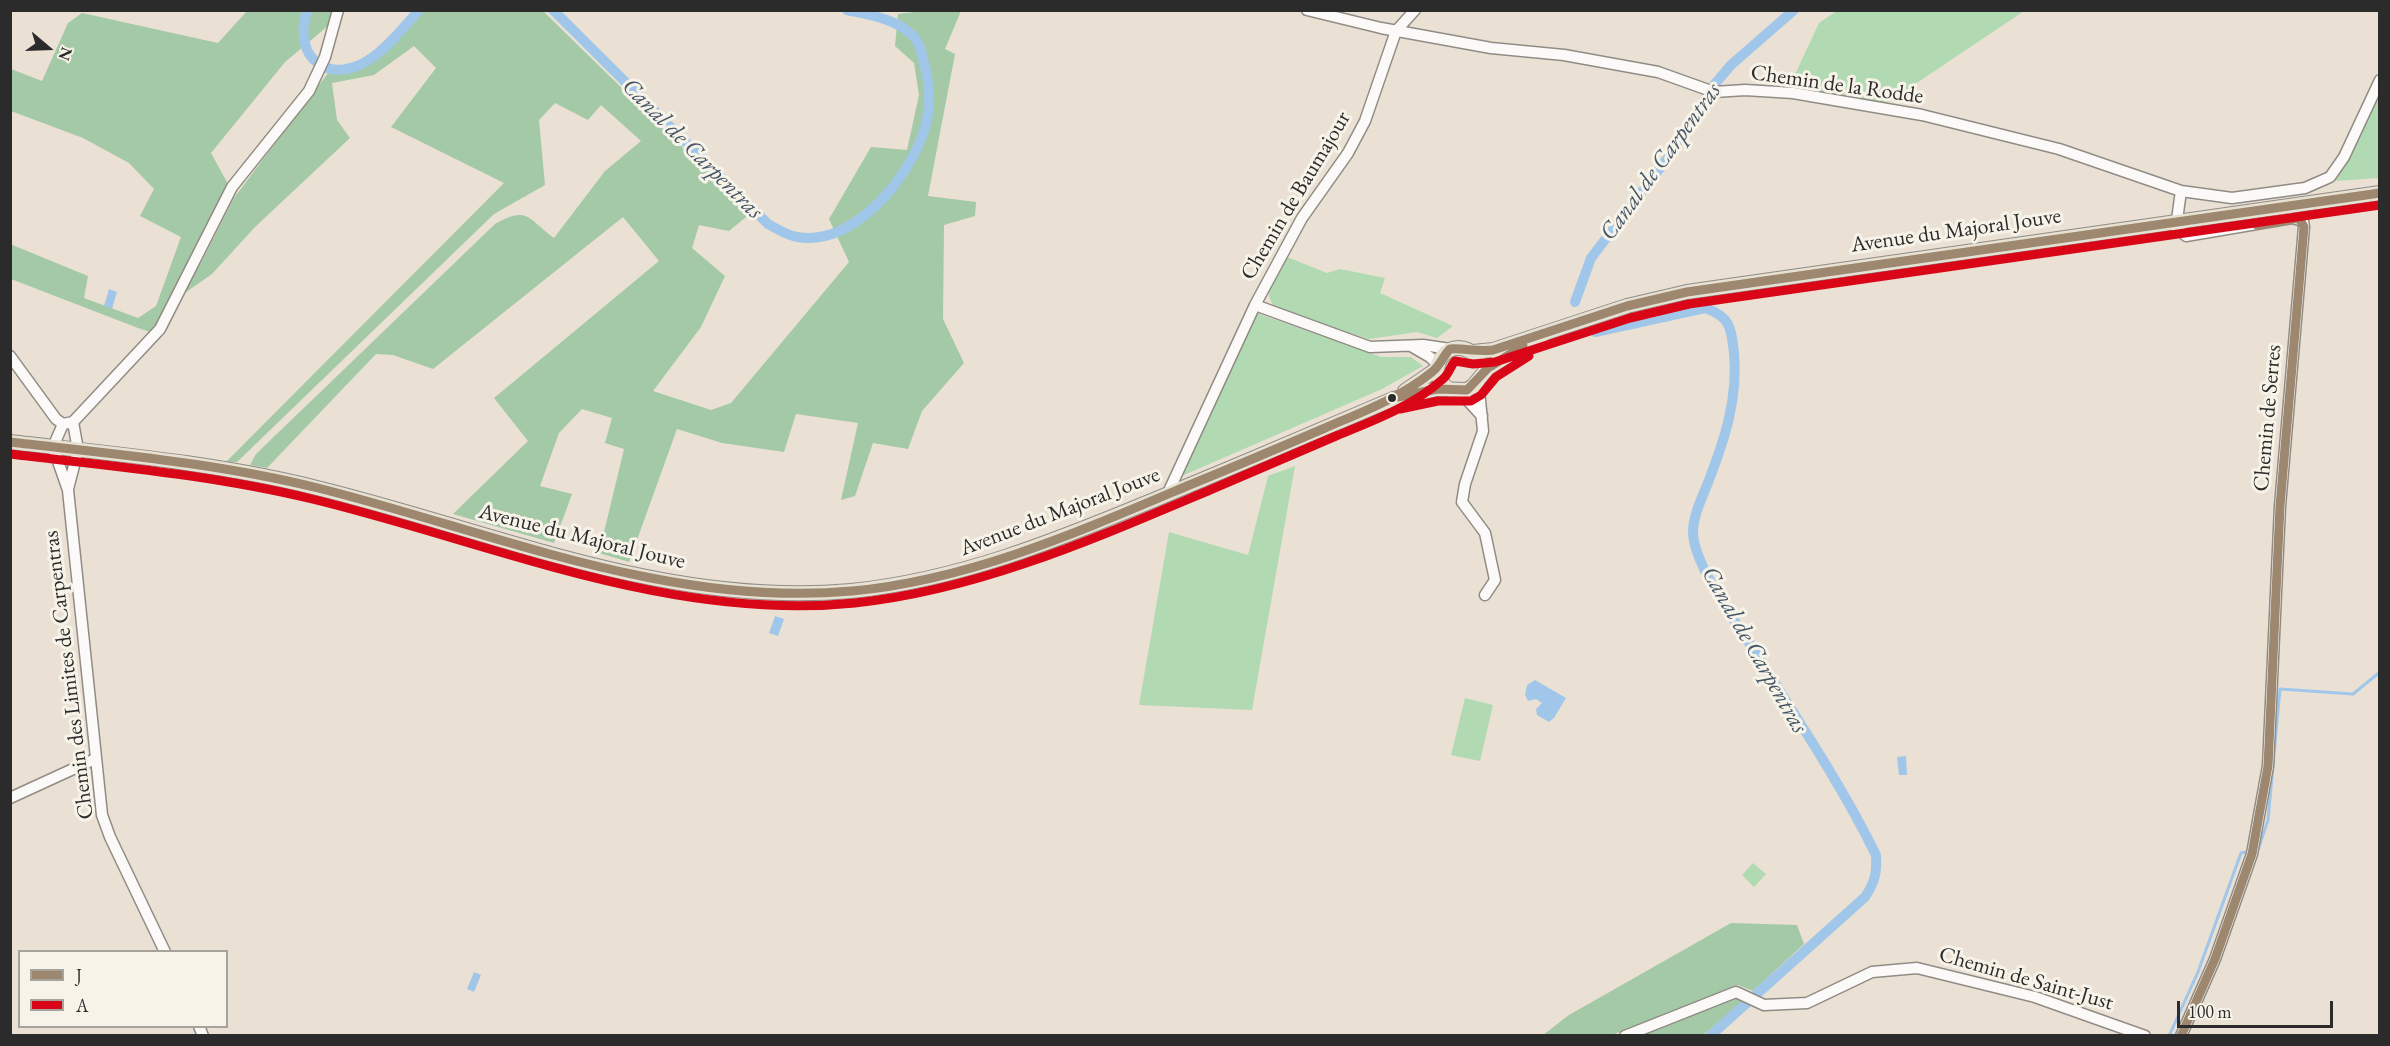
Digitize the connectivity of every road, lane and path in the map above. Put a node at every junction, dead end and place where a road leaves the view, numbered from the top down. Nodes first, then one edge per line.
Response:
1 (338, 10) edge
2 (1307, 10) edge
3 (1415, 10) edge
4 (1396, 31) junction
5 (2379, 80) edge
6 (2181, 191) junction
7 (2379, 193) edge
8 (2176, 221) junction
9 (1255, 305) junction
10 (1543, 335) junction
11 (1411, 346) junction
12 (1450, 350) junction
13 (1473, 352) junction
14 (10, 356) edge
15 (1438, 367) junction
16 (1479, 377) junction
17 (1455, 391) junction
18 (1393, 399) junction
19 (1482, 416) junction
20 (68, 423) junction
21 (10, 442) edge
22 (56, 447) junction
23 (78, 450) junction
24 (68, 490) junction
25 (1167, 495) junction
26 (1485, 595) dead end
27 (95, 759) junction
28 (10, 798) edge
29 (165, 950) edge
30 (1625, 1035) edge
31 (2145, 1035) edge
32 (2181, 1035) edge

1 - 20 street
2 - 4 street, Chemin de la Rodde
3 - 4 street, Chemin de Baumajour
4 - 6 street, Chemin de la Rodde
4 - 9 street, Chemin de Baumajour
5 - 6 street
6 - 8 street
7 - 8 main road, Avenue du Majoral Jouve
8 - 10 main road, Avenue du Majoral Jouve
8 - 32 street, Chemin de Serres
9 - 11 street, Chemin de Baumajour
9 - 25 street, Chemin de Baumajour
10 - 13 main road, Avenue du Majoral Jouve
10 - 16 main road, Avenue du Majoral Jouve
11 - 12 street, Chemin de Baumajour
11 - 15 street
12 - 13 main road, Avenue du Majoral Jouve
12 - 15 main road, Avenue du Majoral Jouve
13 - 16 main road
14 - 20 street
15 - 17 main road
15 - 18 main road, Avenue du Majoral Jouve
16 - 17 main road, Avenue du Majoral Jouve
16 - 19 street
17 - 18 main road, Avenue du Majoral Jouve
17 - 19 street
18 - 25 main road, Avenue du Majoral Jouve
19 - 26 street
20 - 22 street
20 - 23 street
21 - 22 main road, Avenue du Majoral Jouve
22 - 23 main road, Avenue du Majoral Jouve
22 - 24 street, Chemin des Limites de Carpentras
23 - 24 street, Chemin des Limites de Carpentras
23 - 25 main road, Avenue du Majoral Jouve
24 - 27 street, Chemin des Limites de Carpentras
27 - 28 street
27 - 29 street, Chemin des Limites de Carpentras
30 - 31 street, Chemin de Saint-Just

